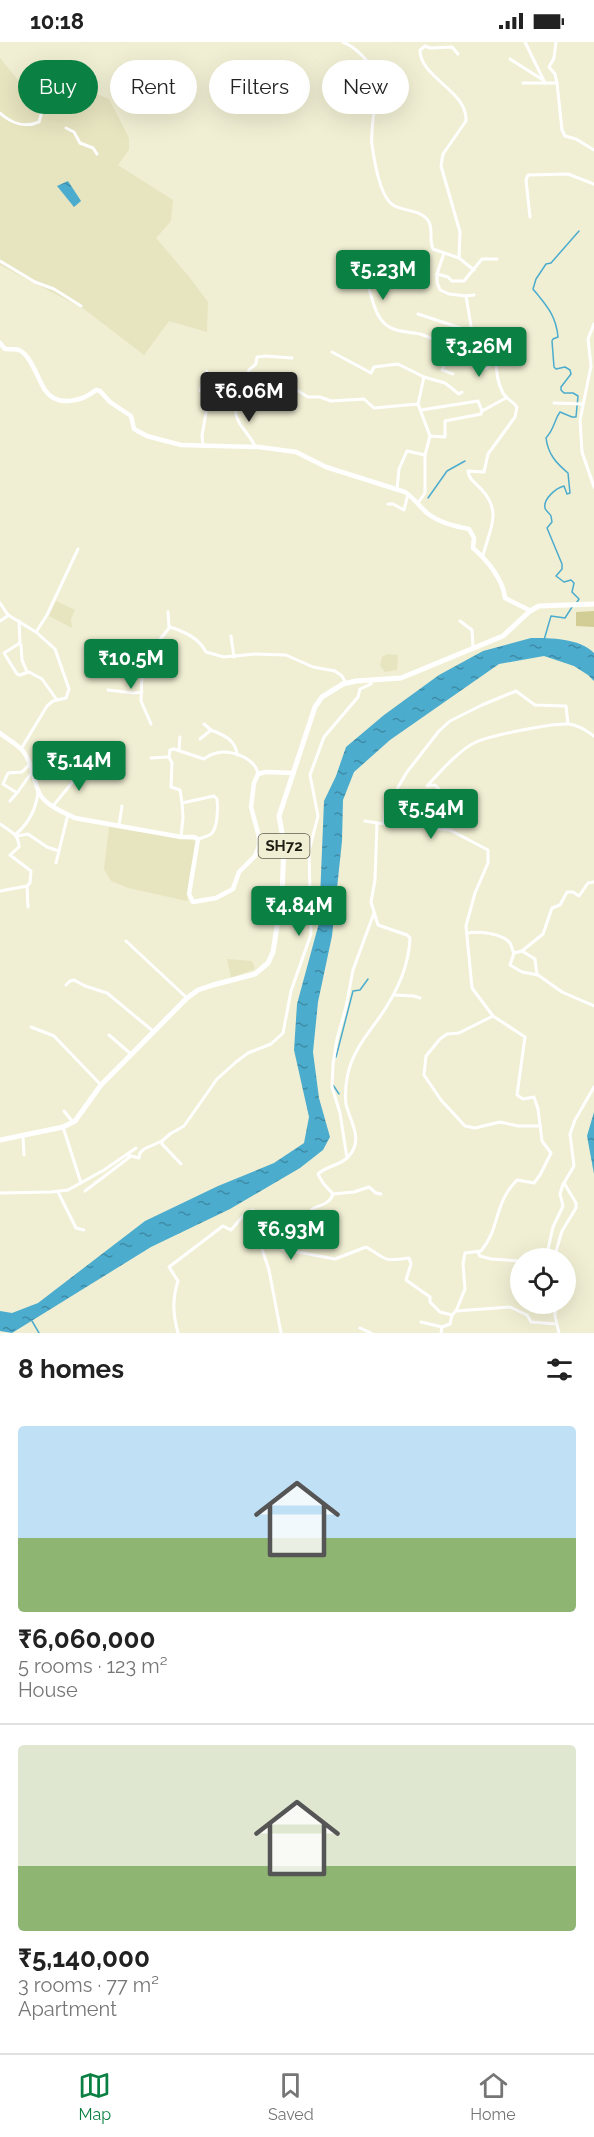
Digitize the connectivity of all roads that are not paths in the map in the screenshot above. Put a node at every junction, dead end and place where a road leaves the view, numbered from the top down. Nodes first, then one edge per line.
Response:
1 (343, 42) edge
2 (525, 42) edge
3 (556, 42) edge
4 (458, 54) dead end
5 (510, 59) dead end
6 (545, 82) junction
7 (523, 83) dead end
8 (557, 83) junction
9 (0, 113) edge
10 (41, 114) edge
11 (66, 128) dead end
12 (594, 150) edge
13 (97, 154) dead end
14 (594, 184) edge
15 (530, 217) dead end
16 (444, 253) junction
17 (459, 258) junction
18 (497, 259) dead end
19 (0, 261) edge
20 (346, 266) dead end
21 (474, 270) junction
22 (437, 274) junction
23 (474, 295) dead end
24 (466, 296) junction
25 (81, 306) dead end
26 (418, 314) dead end
27 (594, 324) edge
28 (472, 332) junction
29 (0, 343) edge
30 (451, 350) junction
31 (332, 352) dead end
32 (461, 355) junction
33 (292, 358) dead end
34 (494, 361) junction
35 (593, 366) edge
36 (207, 371) dead end
37 (453, 374) dead end
38 (424, 377) junction
39 (462, 392) dead end
40 (240, 393) junction
41 (506, 398) junction
42 (554, 403) dead end
43 (418, 404) junction
44 (581, 404) junction
45 (421, 410) junction
46 (482, 411) junction
47 (430, 436) junction
48 (202, 446) junction
49 (255, 447) junction
50 (425, 455) junction
51 (594, 472) edge
52 (589, 473) junction
53 (594, 487) edge
54 (397, 489) junction
55 (408, 494) junction
56 (418, 503) junction
57 (388, 504) dead end
58 (78, 549) dead end
59 (483, 555) junction
60 (0, 603) edge
61 (594, 604) edge
62 (531, 611) junction
63 (168, 612) dead end
64 (9, 615) junction
65 (0, 621) edge
66 (19, 621) junction
67 (460, 621) dead end
68 (169, 627) junction
69 (36, 632) junction
70 (231, 636) dead end
71 (20, 643) junction
72 (473, 647) junction
73 (150, 650) junction
74 (234, 657) junction
75 (85, 661) dead end
76 (27, 672) junction
77 (372, 681) junction
78 (346, 683) junction
79 (108, 690) dead end
80 (142, 692) junction
81 (57, 701) junction
82 (151, 724) dead end
83 (204, 724) dead end
84 (568, 724) junction
85 (211, 730) junction
86 (0, 733) edge
87 (594, 736) edge
88 (180, 737) dead end
89 (201, 739) dead end
90 (21, 749) junction
91 (179, 750) junction
92 (237, 755) junction
93 (169, 757) junction
94 (151, 758) dead end
95 (31, 763) junction
96 (86, 768) dead end
97 (33, 770) junction
98 (294, 773) junction
99 (258, 774) junction
100 (38, 792) junction
101 (17, 793) junction
102 (10, 801) dead end
103 (182, 803) junction
104 (53, 806) junction
105 (123, 806) dead end
106 (68, 814) junction
107 (365, 821) dead end
108 (418, 823) junction
109 (0, 824) edge
110 (377, 824) junction
111 (384, 824) junction
112 (119, 825) junction
113 (16, 835) junction
114 (181, 837) junction
115 (198, 839) junction
116 (59, 851) junction
117 (56, 863) dead end
118 (594, 882) edge
119 (27, 886) junction
120 (0, 891) edge
121 (28, 907) dead end
122 (374, 912) junction
123 (467, 933) junction
124 (126, 941) dead end
125 (522, 951) junction
126 (514, 953) junction
127 (537, 975) junction
128 (66, 985) dead end
129 (394, 995) junction
130 (187, 998) junction
131 (420, 998) dead end
132 (594, 1006) edge
133 (493, 1016) junction
134 (31, 1027) dead end
135 (153, 1031) junction
136 (109, 1035) dead end
137 (131, 1054) junction
138 (101, 1085) junction
139 (594, 1087) edge
140 (64, 1111) dead end
141 (73, 1122) junction
142 (540, 1126) junction
143 (63, 1127) junction
144 (23, 1134) junction
145 (0, 1140) edge
146 (162, 1141) junction
147 (136, 1149) dead end
148 (24, 1155) dead end
149 (129, 1155) junction
150 (346, 1158) junction
151 (181, 1164) dead end
152 (517, 1180) junction
153 (510, 1182) dead end
154 (81, 1183) junction
155 (564, 1183) junction
156 (58, 1191) junction
157 (85, 1191) dead end
158 (0, 1193) edge
159 (333, 1194) junction
160 (381, 1194) dead end
161 (265, 1216) junction
162 (84, 1230) dead end
163 (286, 1230) junction
164 (548, 1248) edge
165 (556, 1248) edge
166 (478, 1252) junction
167 (510, 1260) edge
168 (456, 1311) junction
169 (556, 1314) edge
170 (452, 1315) junction
171 (421, 1322) dead end
172 (556, 1323) junction
173 (360, 1328) dead end
174 (442, 1328) junction
175 (177, 1333) edge
176 (281, 1333) edge
177 (371, 1333) edge
178 (441, 1333) edge
179 (559, 1333) edge

1 - 16 street
2 - 6 street
3 - 8 street
4 - 17 street
5 - 6 street
6 - 7 street
6 - 8 street
8 - 12 street
9 - 10 street
11 - 13 street
14 - 15 street
16 - 17 street
16 - 22 street
17 - 21 street
18 - 21 street
19 - 25 street
20 - 30 street
21 - 22 street
22 - 24 street
23 - 24 street
24 - 28 street
26 - 28 street
27 - 35 street
28 - 32 street
28 - 34 street
29 - 48 main road
30 - 32 street
30 - 37 street
31 - 38 street
32 - 34 street
33 - 40 street
34 - 41 street
35 - 44 street
36 - 48 street
38 - 39 street
38 - 43 street
40 - 43 street
40 - 49 street
41 - 46 street
41 - 59 street
42 - 44 street
43 - 45 street
44 - 52 street
45 - 46 street
45 - 47 street
46 - 47 street
47 - 50 street
48 - 49 main road
49 - 54 main road
50 - 54 street
50 - 56 street
51 - 52 street
52 - 53 street
54 - 55 main road
55 - 56 main road
55 - 57 street
56 - 59 main road
58 - 69 street
59 - 62 main road
60 - 64 street
61 - 62 main road
62 - 72 main road, SH72
63 - 68 street
64 - 65 street
64 - 66 street
66 - 69 street
66 - 71 street
67 - 72 street
68 - 73 street
68 - 74 street
69 - 81 street
70 - 74 street
71 - 76 street
71 - 76 street
72 - 77 main road, SH72
73 - 75 street
73 - 80 street
74 - 78 street
76 - 81 street
77 - 78 main road, SH72
77 - 146 street
78 - 98 main road, SH72
79 - 80 street
80 - 82 street
81 - 90 street
83 - 85 street
84 - 87 street
84 - 108 street
84 - 111 street
85 - 89 street
85 - 92 street
86 - 90 main road
88 - 91 street
90 - 95 main road
91 - 92 street
91 - 93 street
92 - 99 street
93 - 94 street
93 - 103 street
95 - 97 main road
95 - 101 street
96 - 104 street
97 - 100 main road
97 - 101 street
98 - 99 main road
98 - 130 main road, SH72
99 - 115 main road
100 - 104 main road
100 - 113 street
101 - 102 street
103 - 114 street
103 - 115 street
104 - 106 main road
105 - 112 street
106 - 112 main road
106 - 116 street
107 - 110 street
108 - 111 street
108 - 123 street
109 - 113 street
110 - 111 street
110 - 122 street
112 - 114 main road
113 - 116 street
113 - 119 street
114 - 115 main road
116 - 117 street
118 - 125 street
119 - 120 street
119 - 121 street
122 - 129 street
122 - 150 street
123 - 126 street
123 - 133 street
124 - 130 street
125 - 126 street
125 - 127 street
126 - 127 street
127 - 132 street
128 - 135 street
129 - 131 street
129 - 150 street
130 - 135 main road, SH72
133 - 142 street
133 - 142 street
134 - 138 street
135 - 137 main road, SH72
136 - 137 street
137 - 138 main road, SH72
138 - 141 main road, SH72
139 - 155 street
140 - 141 street
141 - 143 main road, SH72
142 - 152 street
143 - 144 main road, SH72
143 - 154 street
144 - 145 main road, SH72
144 - 148 street
146 - 149 street
146 - 151 street
147 - 149 street
149 - 154 street
149 - 157 street
150 - 159 street
152 - 153 street
152 - 166 street
154 - 156 street
155 - 164 street
155 - 165 street
156 - 158 street
156 - 162 street
159 - 160 street
159 - 163 street
161 - 163 street
161 - 175 street
161 - 176 street
163 - 170 street
166 - 167 street
166 - 168 street
168 - 170 street
168 - 172 street
169 - 172 street
170 - 174 street
171 - 174 street
172 - 179 street
173 - 177 street
174 - 178 street

